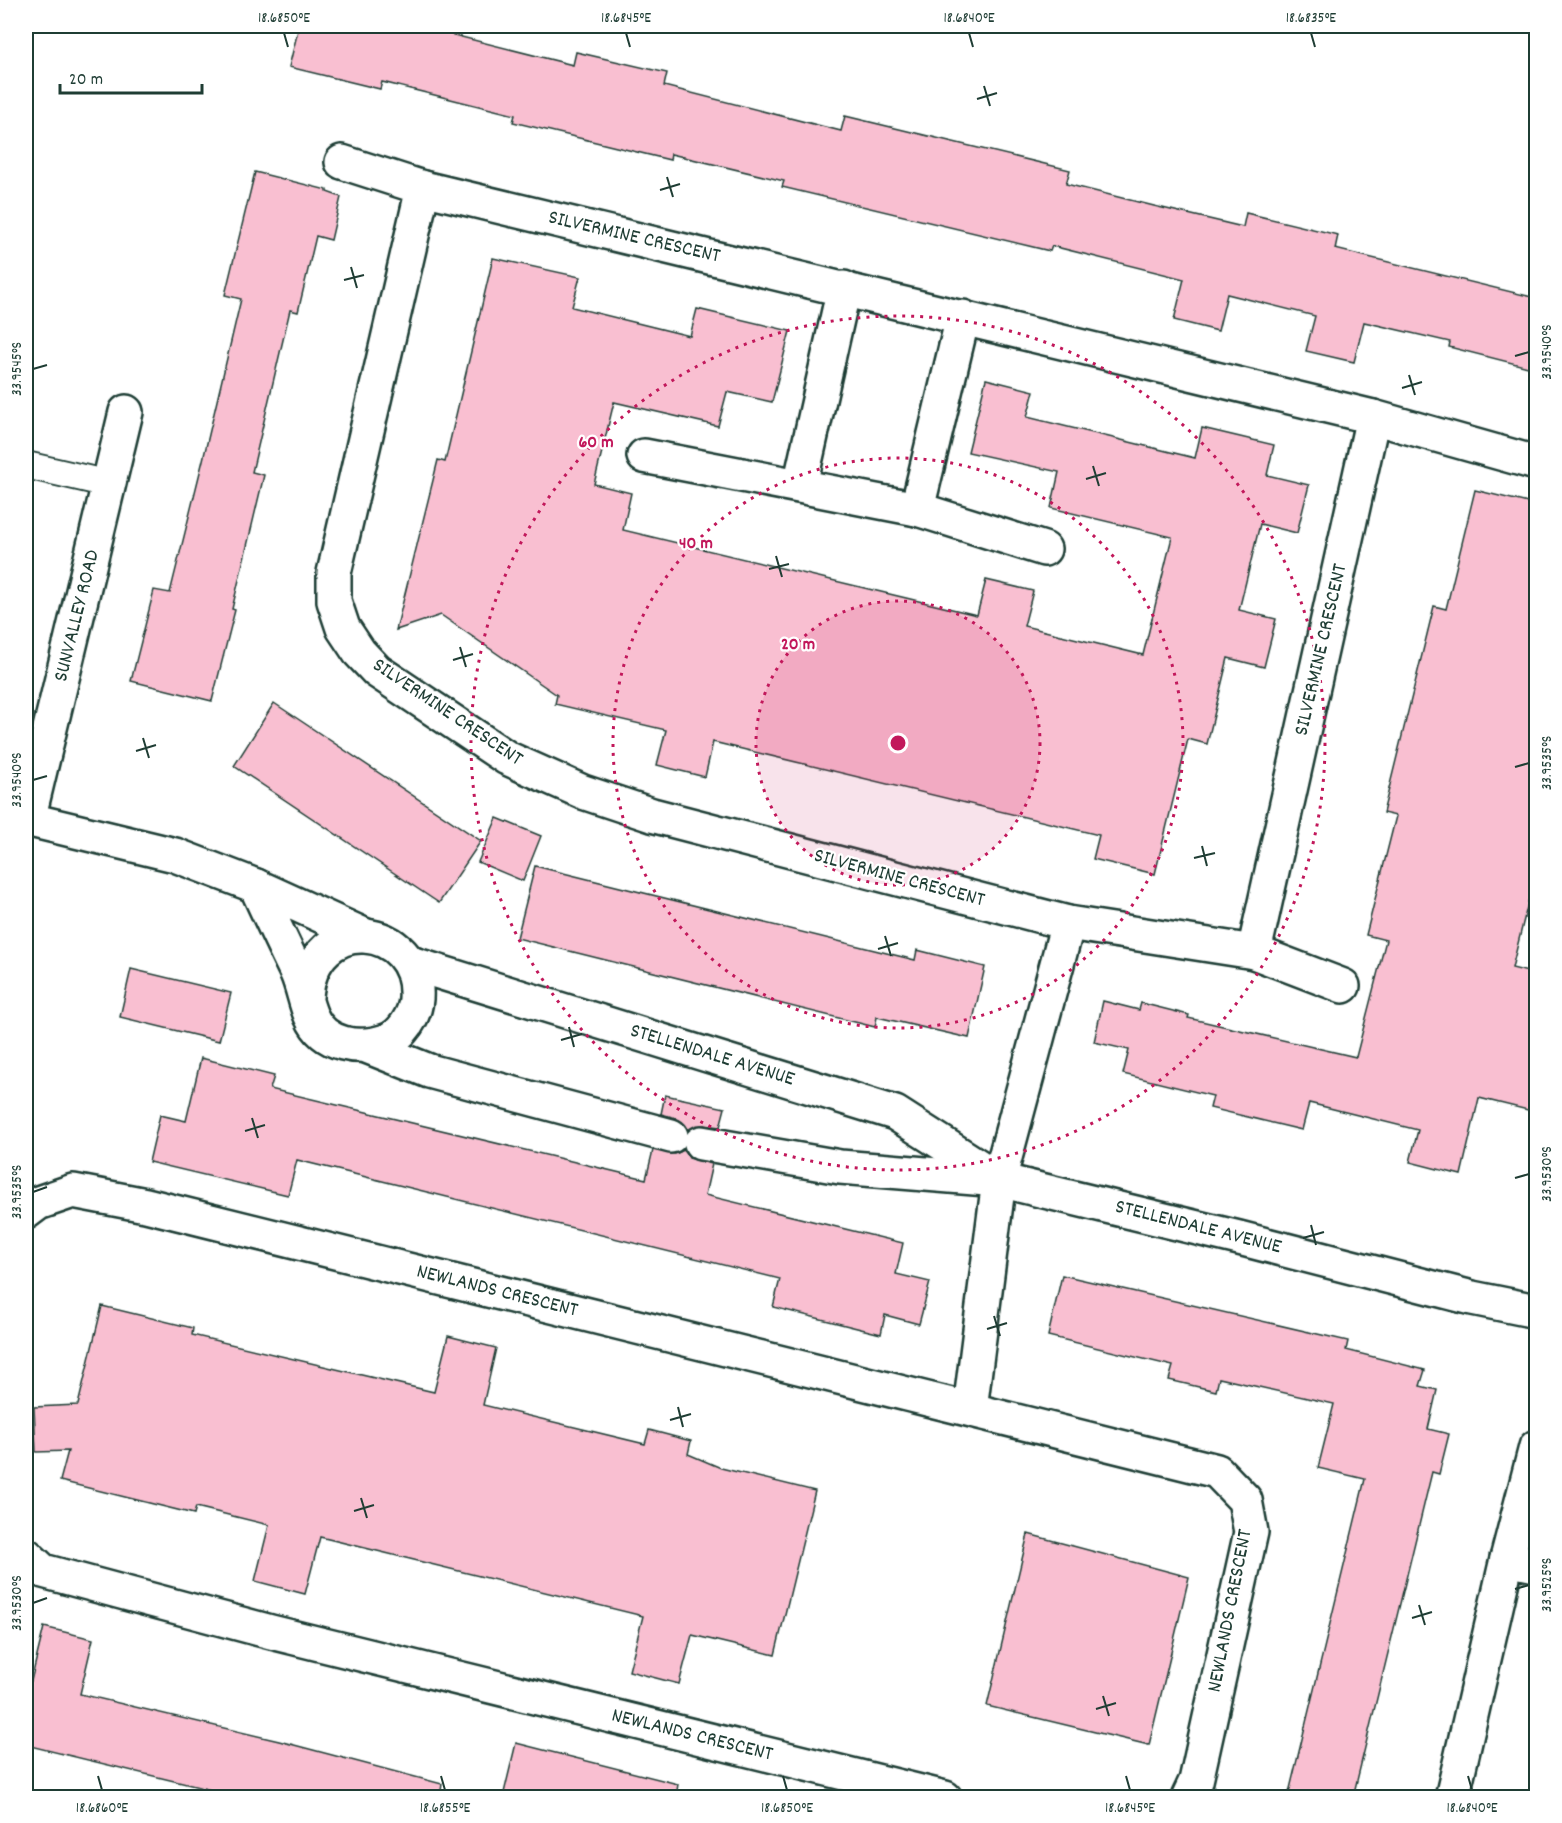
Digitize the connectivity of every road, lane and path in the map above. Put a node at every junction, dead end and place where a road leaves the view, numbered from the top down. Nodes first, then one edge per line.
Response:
1 (342, 162) dead end
2 (423, 188) junction
3 (844, 288) junction
4 (963, 316) junction
5 (126, 412) dead end
6 (1373, 417) junction
7 (644, 456) dead end
8 (1536, 463) edge
9 (26, 465) edge
10 (110, 484) junction
11 (800, 485) junction
12 (917, 509) junction
13 (1044, 549) dead end
14 (27, 820) edge
15 (256, 886) junction
16 (1068, 923) junction
17 (366, 936) junction
18 (1254, 952) junction
19 (410, 963) junction
20 (1343, 986) dead end
21 (306, 997) junction
22 (369, 1047) junction
23 (999, 1180) junction
24 (26, 1212) edge
25 (1536, 1311) edge
26 (970, 1409) junction
27 (1536, 1447) edge
28 (26, 1555) edge
29 (1522, 1562) edge
30 (945, 1797) edge
31 (1188, 1797) edge
32 (1452, 1797) edge

1 - 2 street, SILVERMINE CRESCENT
2 - 3 street, SILVERMINE CRESCENT
2 - 16 street, SILVERMINE CRESCENT
3 - 4 street, SILVERMINE CRESCENT
3 - 11 street
4 - 6 street, SILVERMINE CRESCENT
4 - 12 street
5 - 10 street, SUNVALLEY ROAD
6 - 8 street, SILVERMINE CRESCENT
6 - 18 street, SILVERMINE CRESCENT
7 - 11 street
9 - 10 lane
10 - 14 street, SUNVALLEY ROAD
11 - 12 street
12 - 13 street
14 - 15 street
15 - 17 street
15 - 21 street
16 - 18 street, SILVERMINE CRESCENT
16 - 23 street
17 - 19 street
17 - 21 street
18 - 20 street, SILVERMINE CRESCENT
19 - 22 street
19 - 23 street, STELLENDALE AVENUE
21 - 22 street
22 - 23 street, STELLENDALE AVENUE
23 - 25 street, STELLENDALE AVENUE
23 - 26 street
24 - 26 street, NEWLANDS CRESCENT
26 - 31 street, NEWLANDS CRESCENT
27 - 29 street
28 - 30 street, NEWLANDS CRESCENT
29 - 32 street

